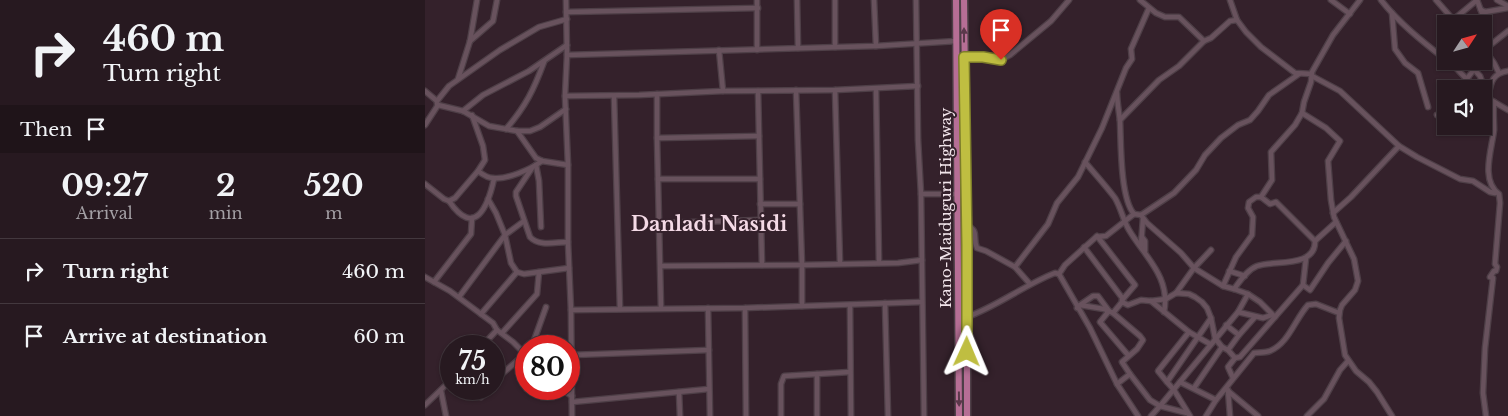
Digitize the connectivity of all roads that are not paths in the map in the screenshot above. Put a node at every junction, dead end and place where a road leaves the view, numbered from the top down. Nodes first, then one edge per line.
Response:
1 (477, 0) edge
2 (497, 0) edge
3 (566, 0) edge
4 (757, 0) edge
5 (797, 0) edge
6 (835, 0) edge
7 (874, 0) edge
8 (916, 0) edge
9 (956, 0) edge
10 (964, 0) edge
11 (1074, 0) edge
12 (1140, 0) edge
13 (1230, 0) edge
14 (1331, 0) edge
15 (1360, 0) edge
16 (1381, 0) edge
17 (1436, 0) edge
18 (1477, 0) edge
19 (1497, 0) edge
20 (1068, 2) edge
21 (1508, 7) edge
22 (757, 8) junction
23 (1149, 8) junction
24 (1481, 10) junction
25 (566, 12) junction
26 (1392, 13) junction
27 (1350, 14) junction
28 (1449, 15) edge
29 (1462, 15) edge
30 (1483, 15) edge
31 (567, 19) junction
32 (1237, 20) junction
33 (1508, 31) edge
34 (470, 41) junction
35 (957, 41) junction
36 (1204, 41) junction
37 (916, 43) junction
38 (1493, 43) edge
39 (567, 45) junction
40 (876, 46) junction
41 (835, 47) junction
42 (799, 48) junction
43 (719, 50) junction
44 (757, 50) junction
45 (1437, 53) edge
46 (567, 55) junction
47 (964, 57) junction
48 (545, 60) junction
49 (1493, 62) edge
50 (1456, 70) edge
51 (1471, 70) edge
52 (1508, 71) edge
53 (1499, 73) junction
54 (1299, 74) junction
55 (1312, 75) junction
56 (458, 79) junction
57 (1466, 79) joint
58 (1492, 81) edge
59 (918, 86) junction
60 (876, 89) junction
61 (796, 90) junction
62 (835, 90) junction
63 (425, 91) edge
64 (758, 91) junction
65 (1117, 91) junction
66 (723, 92) junction
67 (657, 94) junction
68 (565, 96) junction
69 (614, 96) junction
70 (1494, 102) joint
71 (437, 103) junction
72 (1428, 107) dead end
73 (566, 108) junction
74 (1508, 110) edge
75 (463, 111) junction
76 (1302, 113) junction
77 (472, 115) junction
78 (1120, 120) junction
79 (425, 125) edge
80 (506, 129) junction
81 (517, 131) junction
82 (759, 136) junction
83 (657, 138) junction
84 (1399, 146) junction
85 (542, 161) junction
86 (1085, 162) junction
87 (568, 166) junction
88 (534, 167) junction
89 (478, 171) junction
90 (494, 179) junction
91 (658, 179) junction
92 (759, 179) junction
93 (425, 184) edge
94 (921, 194) junction
95 (958, 194) junction
96 (1499, 194) junction
97 (1261, 197) junction
98 (488, 199) junction
99 (449, 201) junction
100 (760, 204) junction
101 (800, 204) junction
102 (1333, 213) junction
103 (1134, 214) junction
104 (1142, 217) junction
105 (472, 218) junction
106 (761, 220) junction
107 (525, 221) junction
108 (1125, 221) junction
109 (1336, 222) junction
110 (660, 223) junction
111 (967, 225) junction
112 (541, 227) dead end
113 (505, 235) junction
114 (1097, 236) junction
115 (568, 242) junction
116 (1315, 242) junction
117 (1346, 242) junction
118 (1084, 247) junction
119 (1211, 250) dead end
120 (1145, 252) junction
121 (1306, 258) junction
122 (922, 260) junction
123 (840, 263) junction
124 (879, 263) junction
125 (762, 265) junction
126 (802, 265) junction
127 (661, 266) junction
128 (1015, 267) junction
129 (569, 268) junction
130 (1194, 268) junction
131 (1229, 270) junction
132 (517, 272) junction
133 (539, 272) junction
134 (1059, 274) junction
135 (1245, 276) junction
136 (425, 277) edge
137 (434, 282) junction
138 (1030, 284) junction
139 (1303, 285) junction
140 (1223, 286) junction
141 (1234, 288) junction
142 (1176, 294) junction
143 (1248, 294) junction
144 (459, 297) junction
145 (1166, 299) junction
146 (1122, 300) junction
147 (923, 302) junction
148 (1151, 302) junction
149 (885, 303) junction
150 (849, 305) junction
151 (802, 306) junction
152 (1079, 306) junction
153 (546, 307) dead end
154 (661, 308) junction
155 (708, 308) junction
156 (745, 308) junction
157 (620, 309) junction
158 (571, 310) junction
159 (1111, 312) junction
160 (1164, 312) junction
161 (1238, 312) junction
162 (1339, 313) junction
163 (481, 314) junction
164 (1274, 316) junction
165 (967, 317) junction
166 (1255, 317) junction
167 (1211, 318) junction
168 (1100, 322) junction
169 (1226, 325) junction
170 (1090, 328) junction
171 (497, 330) junction
172 (1189, 332) junction
173 (501, 333) junction
174 (492, 335) edge
175 (536, 335) edge
176 (571, 335) edge
177 (1239, 335) junction
178 (1197, 337) junction
179 (1215, 338) junction
180 (1211, 344) junction
181 (515, 345) edge
182 (1221, 347) junction
183 (709, 350) junction
184 (1228, 350) junction
185 (580, 355) edge
186 (1128, 355) junction
187 (1235, 358) junction
188 (1348, 361) junction
189 (515, 363) edge
190 (505, 372) edge
191 (850, 372) junction
192 (1175, 372) junction
193 (817, 374) junction
194 (1130, 374) junction
195 (1233, 378) junction
196 (1181, 381) junction
197 (1167, 382) junction
198 (1117, 384) junction
199 (1194, 388) junction
200 (709, 389) junction
201 (1227, 389) junction
202 (1174, 390) junction
203 (440, 392) edge
204 (679, 392) junction
205 (580, 398) edge
206 (443, 400) edge
207 (572, 400) edge
208 (1216, 400) junction
209 (425, 405) edge
210 (1160, 406) junction
211 (1189, 415) edge
212 (1393, 415) edge
213 (446, 416) edge
214 (572, 416) edge
215 (680, 416) edge
216 (710, 416) edge
217 (746, 416) edge
218 (781, 416) edge
219 (817, 416) edge
220 (851, 416) edge
221 (888, 416) edge
222 (924, 416) edge
223 (959, 416) edge
224 (967, 416) edge
225 (1138, 416) edge
226 (1153, 416) edge
227 (1206, 416) edge
228 (1230, 416) edge
229 (1258, 416) edge
230 (1307, 416) edge
231 (1486, 416) edge

1 - 34 street
2 - 34 street
3 - 25 street
4 - 22 street
5 - 42 street
6 - 41 street
7 - 40 street
8 - 37 street
9 - 35 highway, Kano-Maiduguri Highway
47 -> 10 highway, Kano-Maiduguri Highway
11 - 20 street
12 - 23 street
13 - 32 street
14 - 27 street
15 - 27 street
16 - 26 street
17 - 28 street
18 - 24 street
18 - 29 street
19 - 21 street
20 - 47 street
21 - 24 street
22 - 25 street
22 - 44 street
23 - 36 street
23 - 65 street
24 - 30 street
25 - 31 street
26 - 45 street
26 - 72 street
27 - 55 street
31 - 39 street
31 - 56 street
32 - 36 street
32 - 54 street
33 - 38 street
34 - 56 street
35 - 37 street
35 - 95 highway, Kano-Maiduguri Highway
36 - 78 street
37 - 40 street
37 - 59 street
39 - 46 street
39 - 48 street
40 - 41 street
41 - 42 street
42 - 44 street
43 - 44 street
43 - 46 street
43 - 66 street
46 - 68 street
47 - 111 highway, Kano-Maiduguri Highway
48 - 75 street
48 - 80 street
49 - 53 street
50 - 57 street
51 - 57 street
52 - 53 street
53 - 58 street
54 - 55 street
54 - 104 street
55 - 76 street
55 - 84 street
56 - 71 street
59 - 60 street
59 - 94 street
60 - 62 street
60 - 124 street
61 - 62 street
61 - 64 street
61 - 101 street
62 - 123 street
63 - 71 street
64 - 66 street
64 - 82 street
65 - 78 street
65 - 86 street
66 - 67 street
67 - 69 street
67 - 83 street
68 - 69 street
68 - 73 street
69 - 157 street
70 - 74 street
70 - 96 street
71 - 75 street
71 - 79 street
73 - 81 street
73 - 87 street
75 - 77 street
76 - 97 street
76 - 102 street
77 - 80 street
77 - 89 street
78 - 103 street
80 - 81 street
81 - 85 street
82 - 83 street
82 - 92 street
83 - 91 street
84 - 96 street
84 - 102 street
85 - 87 street
85 - 88 street
86 - 108 street
86 - 128 street
87 - 115 street
88 - 90 street
88 - 107 street
88 - 112 street
89 - 90 street
89 - 99 street
90 - 98 street
91 - 92 street
91 - 110 street
92 - 100 street
93 - 99 street
94 - 95 street
94 - 122 street
95 -> 223 highway, Kano-Maiduguri Highway
96 - 231 street
97 - 116 street
97 - 131 street
98 - 105 street
98 - 113 street
99 - 105 street
100 - 101 street
100 - 106 street
101 - 126 street
102 - 109 street
103 - 104 street
103 - 108 street
104 - 120 street
104 - 130 street
105 - 137 street
106 - 110 street
106 - 125 street
107 - 113 street
107 - 115 street
108 - 114 street
108 - 120 street
109 - 116 street
109 - 117 street
110 - 127 street
111 - 128 street
111 - 165 highway, Kano-Maiduguri Highway
113 - 132 street
113 - 144 street
114 - 118 street
114 - 146 street
115 - 129 street
116 - 121 street
117 - 139 street
117 - 162 street
118 - 134 street
118 - 146 street
119 - 130 street
120 - 145 street
121 - 135 street
121 - 139 street
122 - 124 street
122 - 147 street
123 - 124 street
123 - 126 street
125 - 126 street
125 - 127 street
126 - 151 street
127 - 154 street
128 - 138 street
129 - 133 street
129 - 158 street
130 - 140 street
130 - 142 street
131 - 135 street
131 - 140 street
132 - 133 street
132 - 163 street
133 - 173 street
134 - 138 street
134 - 152 street
135 - 141 street
136 - 137 street
137 - 144 street
138 - 165 street
139 - 164 street
140 - 141 street
141 - 143 street
142 - 145 street
142 - 167 street
143 - 161 street
143 - 164 street
144 - 163 street
145 - 148 street
145 - 160 street
146 - 148 street
146 - 159 street
147 - 149 street
147 - 222 street
148 - 160 street
149 - 150 street
149 - 221 street
150 - 151 street
150 - 191 street
151 - 156 street
152 - 159 street
152 - 159 street
152 - 170 street
153 - 175 street
154 - 155 street
154 - 157 street
155 - 156 street
155 - 183 street
156 - 217 street
157 - 158 street
158 - 176 street
159 - 168 street
159 - 186 street
160 - 172 street
161 - 166 street
161 - 169 street
162 - 188 street
162 - 195 street
163 - 171 street
164 - 166 street
164 - 187 street
165 - 224 highway, Kano-Maiduguri Highway
166 - 177 street
167 - 178 street
167 - 179 street
168 - 170 street
168 - 186 street
169 - 177 street
169 - 179 street
170 - 198 street
171 - 173 street
171 - 174 street
172 - 178 street
172 - 197 street
173 - 181 street
177 - 184 street
178 - 180 street
178 - 192 street
179 - 180 street
179 - 182 street
180 - 196 street
182 - 184 street
182 - 199 street
183 - 185 street
183 - 200 street
184 - 187 street
186 - 194 street
187 - 195 street
188 - 212 street
188 - 230 street
189 - 190 street
191 - 193 street
191 - 220 street
192 - 196 street
192 - 197 street
193 - 218 street
193 - 219 street
194 - 198 street
194 - 210 street
195 - 201 street
196 - 199 street
196 - 202 street
197 - 202 street
198 - 225 street
199 - 208 street
200 - 204 street
200 - 216 street
201 - 208 street
201 - 228 street
201 - 229 street
202 - 210 street
202 - 211 street
203 - 209 street
204 - 205 street
204 - 215 street
206 - 213 street
207 - 214 street
208 - 227 street
210 - 211 street
210 - 226 street

